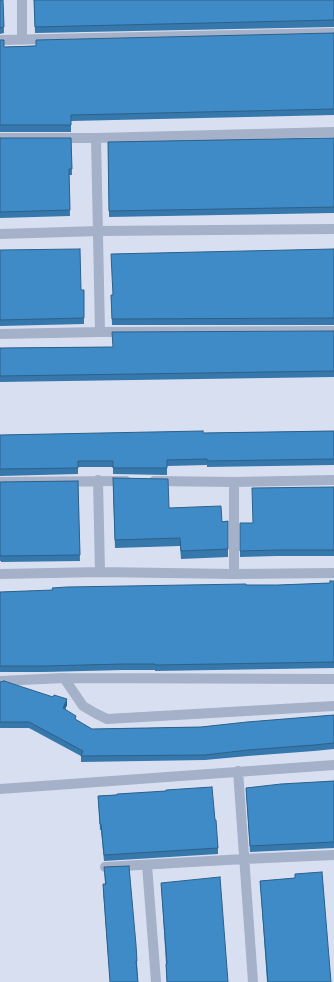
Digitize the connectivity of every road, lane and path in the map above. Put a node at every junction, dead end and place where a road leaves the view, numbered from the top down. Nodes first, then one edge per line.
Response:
1 (22, 0) edge
2 (334, 33) edge
3 (0, 40) edge
4 (22, 40) junction
5 (334, 132) edge
6 (0, 138) edge
7 (96, 138) junction
8 (334, 229) edge
9 (98, 231) junction
10 (0, 234) edge
11 (334, 331) edge
12 (100, 332) junction
13 (0, 334) edge
14 (98, 480) junction
15 (334, 480) edge
16 (0, 482) edge
17 (234, 482) junction
18 (100, 572) junction
19 (334, 573) edge
20 (0, 574) edge
21 (234, 574) junction
22 (64, 678) junction
23 (334, 679) edge
24 (0, 681) edge
25 (334, 706) edge
26 (334, 765) edge
27 (238, 771) junction
28 (0, 789) edge
29 (334, 855) edge
30 (244, 859) junction
31 (147, 865) junction
32 (105, 867) edge
33 (156, 982) edge
34 (253, 982) edge

1 - 4 street
2 - 4 street
3 - 4 street
5 - 7 street
6 - 7 street
7 - 9 street
8 - 9 street
9 - 10 street
9 - 12 street
11 - 12 street
12 - 13 street
14 - 16 street
14 - 17 street
14 - 18 street
15 - 17 street
17 - 21 street
18 - 20 street
18 - 21 street
19 - 21 street
22 - 23 street
22 - 24 street
22 - 25 street
26 - 27 street
27 - 28 street
27 - 30 street
29 - 30 street
30 - 31 street
30 - 34 street
31 - 32 street
31 - 33 street

